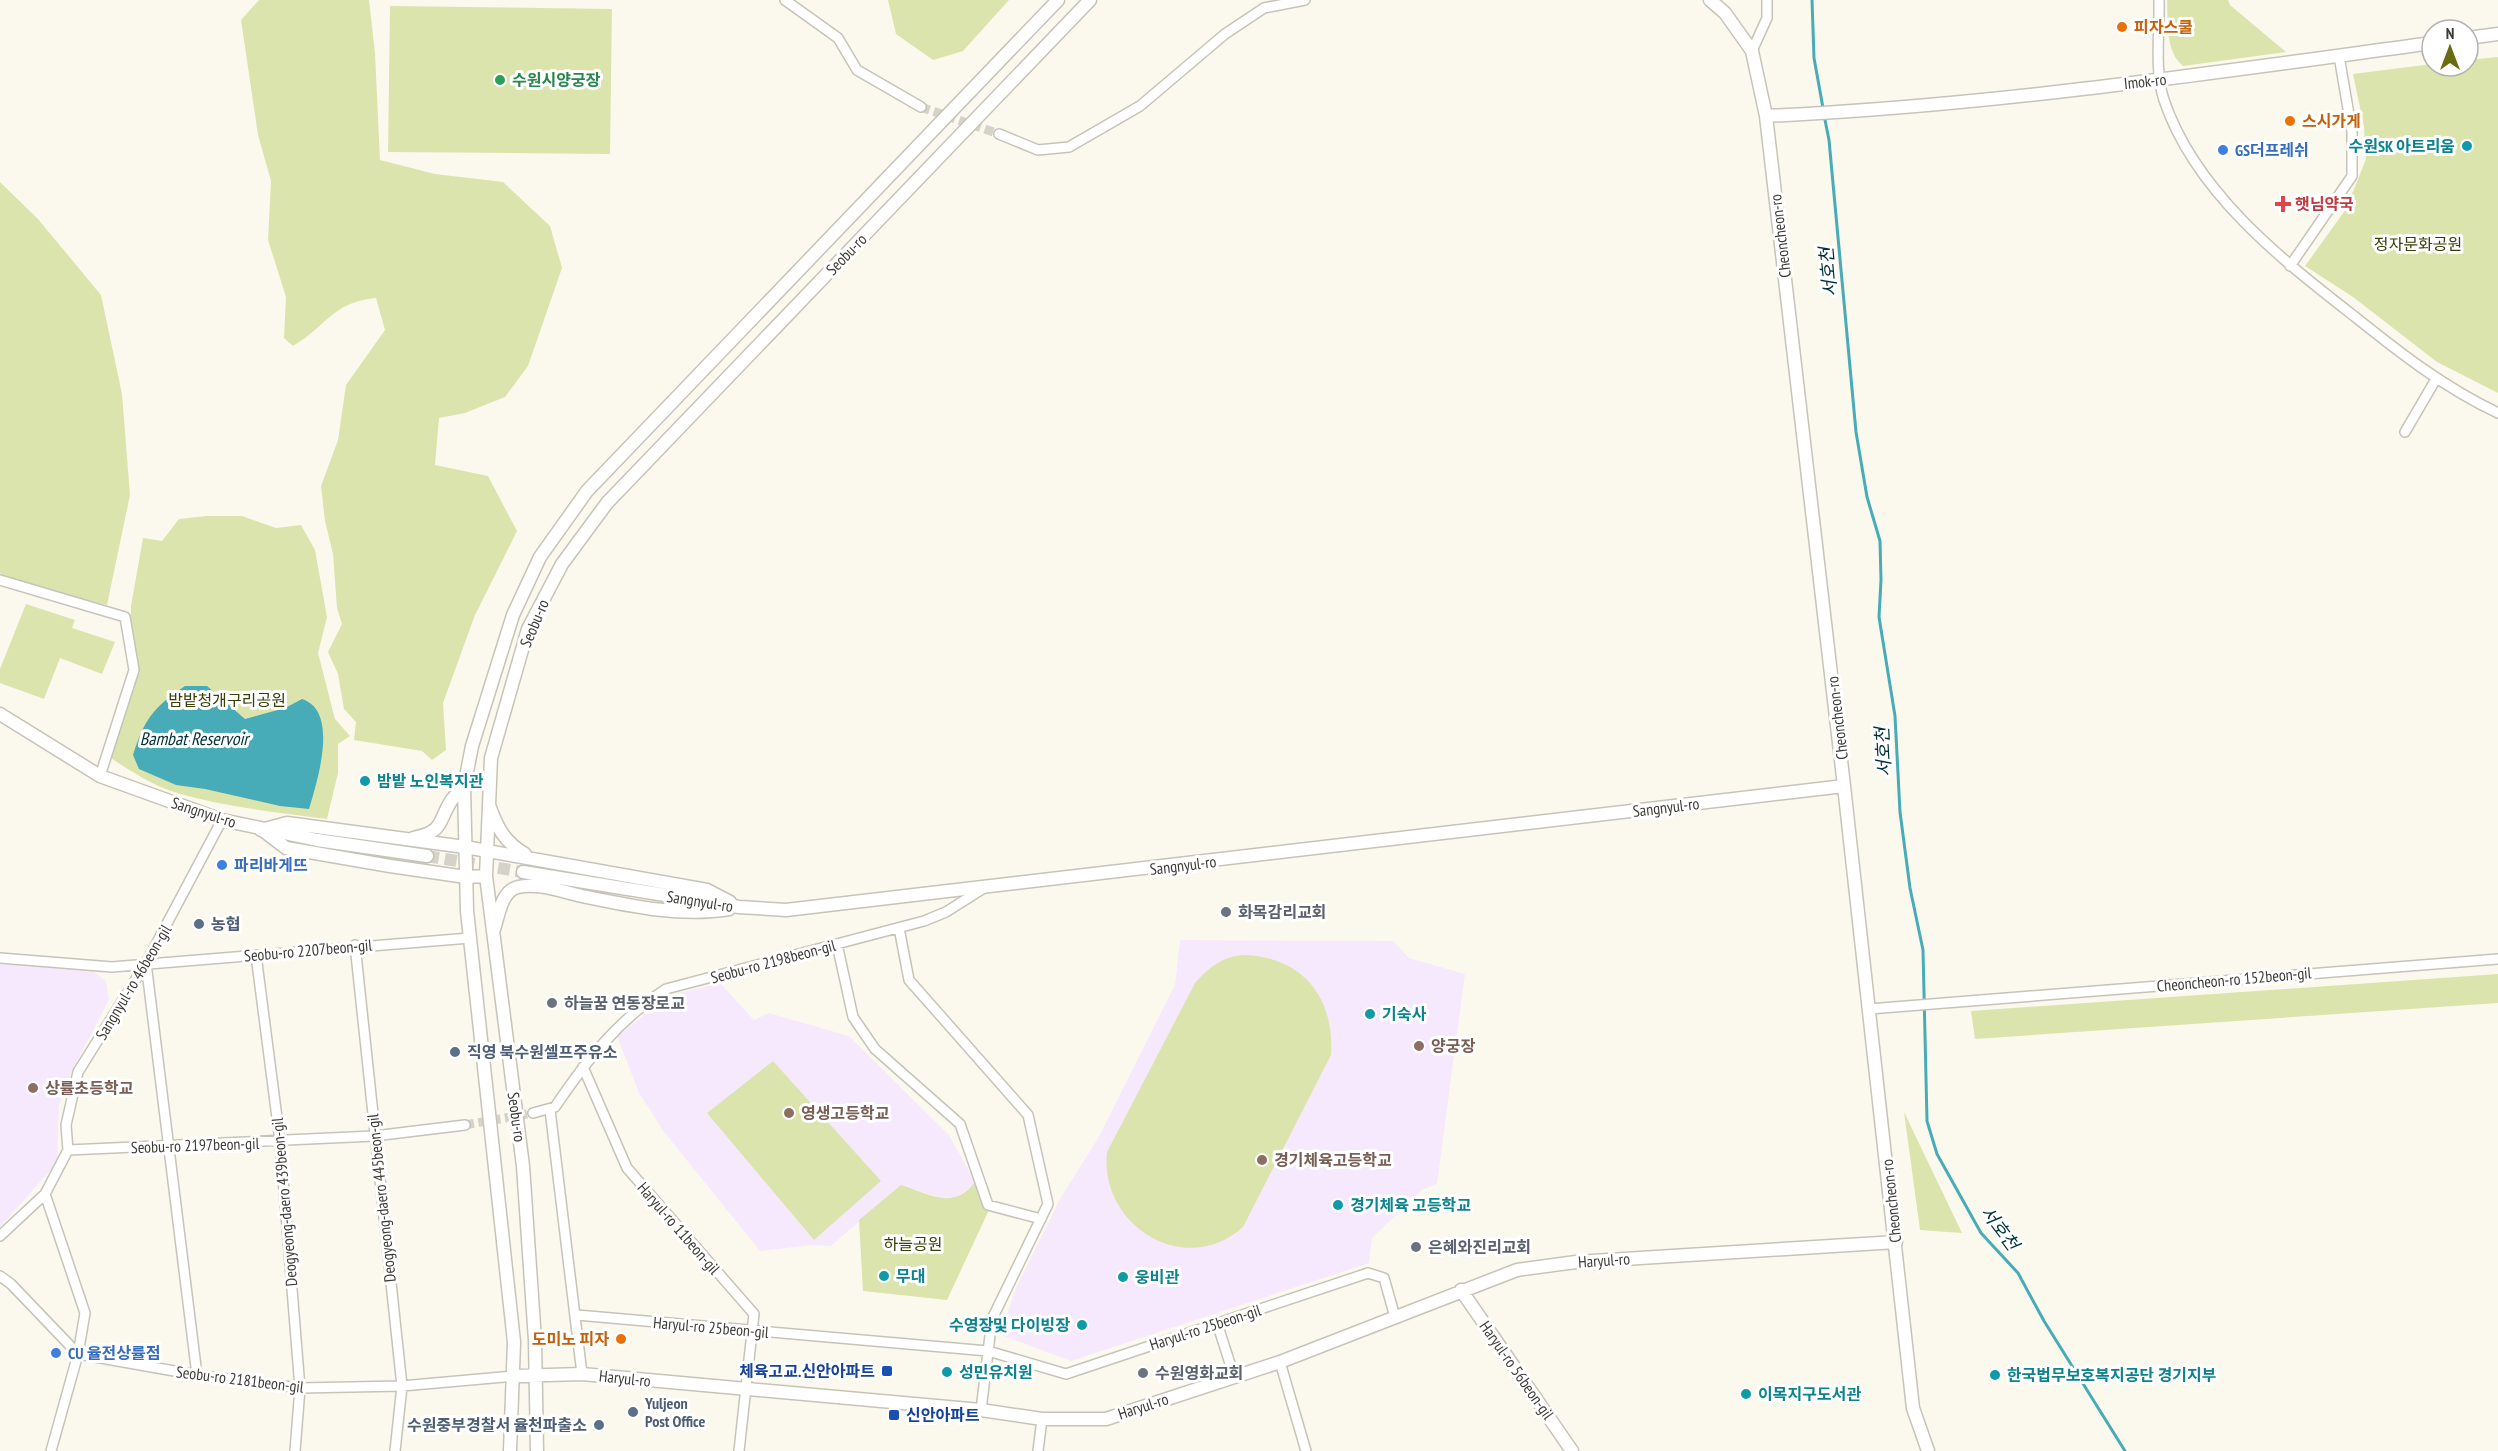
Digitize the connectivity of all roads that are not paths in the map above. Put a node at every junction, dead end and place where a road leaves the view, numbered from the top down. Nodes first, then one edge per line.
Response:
1 (785, 0) edge
2 (1058, 0) edge
3 (1090, 0) edge
4 (1305, 0) edge
5 (1710, 0) edge
6 (1767, 0) edge
7 (2159, 0) edge
8 (2498, 34) edge
9 (2480, 36) edge
10 (2420, 45) edge
11 (1752, 51) junction
12 (2339, 56) junction
13 (2160, 80) junction
14 (921, 107) tunnel mouth
15 (1766, 116) junction
16 (999, 134) tunnel mouth
17 (2290, 266) junction
18 (2436, 379) junction
19 (2498, 413) edge
20 (2405, 432) dead end
21 (0, 580) edge
22 (0, 714) edge
23 (100, 776) junction
24 (1845, 786) junction
25 (464, 787) junction
26 (487, 801) junction
27 (222, 820) junction
28 (261, 830) junction
29 (406, 840) junction
30 (465, 847) junction
31 (485, 851) junction
32 (427, 856) tunnel mouth
33 (531, 858) junction
34 (523, 872) tunnel mouth
35 (486, 876) junction
36 (466, 877) junction
37 (984, 888) junction
38 (739, 907) junction
39 (899, 928) junction
40 (493, 935) junction
41 (470, 938) junction
42 (837, 944) junction
43 (355, 945) junction
44 (256, 955) junction
45 (0, 957) edge
46 (2498, 959) edge
47 (147, 963) junction
48 (1869, 1009) junction
49 (583, 1067) junction
50 (550, 1110) junction
51 (533, 1113) tunnel mouth
52 (465, 1125) tunnel mouth
53 (374, 1136) junction
54 (280, 1141) junction
55 (171, 1145) junction
56 (68, 1150) junction
57 (45, 1194) junction
58 (1041, 1219) junction
59 (0, 1236) edge
60 (1896, 1242) junction
61 (0, 1276) edge
62 (1461, 1290) junction
63 (577, 1315) junction
64 (1395, 1317) junction
65 (1217, 1323) junction
66 (753, 1330) junction
67 (988, 1351) junction
68 (78, 1354) junction
69 (1280, 1362) junction
70 (536, 1374) junction
71 (582, 1374) junction
72 (197, 1375) junction
73 (514, 1376) junction
74 (1234, 1376) junction
75 (402, 1386) junction
76 (300, 1388) junction
77 (747, 1390) junction
78 (981, 1410) junction
79 (1042, 1419) junction
80 (51, 1451) edge
81 (295, 1451) edge
82 (395, 1451) edge
83 (510, 1451) edge
84 (537, 1451) edge
85 (739, 1451) edge
86 (1038, 1451) edge
87 (1306, 1451) edge
88 (1572, 1451) edge
89 (1928, 1451) edge

1 - 14 street
2 - 25 street, Seobu-ro
3 - 26 street, Seobu-ro
4 - 16 street
5 - 11 street, Cheoncheon-ro
6 - 11 street
7 - 13 street
8 - 9 street
10 - 12 street, Imok-ro
11 - 15 street, Cheoncheon-ro
12 - 13 street, Imok-ro
12 - 17 street
13 - 15 street, Imok-ro
13 - 17 street
15 - 24 street, Cheoncheon-ro
17 - 18 street
18 - 19 street
18 - 20 street
21 - 23 street
22 - 23 street, Sangnyul-ro
23 - 27 street, Sangnyul-ro
24 - 37 street, Sangnyul-ro
24 - 48 street, Cheoncheon-ro
25 - 29 street
25 - 30 street, Seobu-ro
26 - 31 street, Seobu-ro
26 - 33 street
27 - 28 street, Sangnyul-ro
27 - 47 street, Sangnyul-ro 46beon-gil
28 - 29 street
28 - 32 street, Sangnyul-ro
28 - 36 street
29 - 30 street
30 - 31 street
30 - 36 street, Seobu-ro
31 - 33 street
31 - 35 street, Seobu-ro
33 - 38 street
34 - 38 street, Sangnyul-ro
35 - 36 street
35 - 40 street, Seobu-ro
36 - 41 street, Seobu-ro
37 - 38 street, Sangnyul-ro
37 - 39 street, Seobu-ro 2198beon-gil
38 - 40 street
39 - 42 street, Seobu-ro 2198beon-gil
39 - 58 street
40 - 70 street, Seobu-ro
41 - 43 street, Seobu-ro 2207beon-gil
41 - 73 street, Seobu-ro
42 - 49 street, Seobu-ro 2198beon-gil
42 - 58 street
43 - 44 street, Seobu-ro 2207beon-gil
43 - 53 street, Deogyeong-daero 445beon-gil
44 - 47 street, Seobu-ro 2207beon-gil
44 - 54 street, Deogyeong-daero 439beon-gil
45 - 47 street, Seobu-ro 2207beon-gil
46 - 48 street, Cheoncheon-ro 152beon-gil
47 - 55 street
47 - 56 street, Sangnyul-ro 46beon-gil
48 - 60 street, Cheoncheon-ro
49 - 50 street, Seobu-ro 2198beon-gil
49 - 66 street, Haryul-ro 11beon-gil
50 - 51 street
50 - 63 street
52 - 53 street, Seobu-ro 2197beon-gil
53 - 54 street, Seobu-ro 2197beon-gil
53 - 75 street, Deogyeong-daero 445beon-gil
54 - 55 street, Seobu-ro 2197beon-gil
54 - 76 street, Deogyeong-daero 439beon-gil
55 - 56 street, Seobu-ro 2197beon-gil
55 - 72 street
56 - 57 street
57 - 59 street
57 - 68 street
58 - 67 street
60 - 62 street, Haryul-ro
60 - 89 street, Cheoncheon-ro
61 - 68 street
62 - 64 street, Haryul-ro
62 - 88 street, Haryul-ro 56beon-gil
63 - 66 street, Haryul-ro 25beon-gil
63 - 71 street
64 - 65 street, Haryul-ro 25beon-gil
64 - 69 street, Haryul-ro
65 - 67 street, Haryul-ro 25beon-gil
65 - 74 street
66 - 67 street, Haryul-ro 25beon-gil
66 - 77 street, Haryul-ro 11beon-gil
67 - 78 street
68 - 72 street, Seobu-ro 2181beon-gil
68 - 80 street
69 - 74 street, Haryul-ro
69 - 87 street
70 - 71 street, Haryul-ro
70 - 73 street, Haryul-ro
70 - 84 street, Seobu-ro
71 - 77 street, Haryul-ro
72 - 76 street, Seobu-ro 2181beon-gil
73 - 75 street, Seobu-ro 2181beon-gil
73 - 83 street, Seobu-ro
74 - 79 street, Haryul-ro
75 - 76 street, Seobu-ro 2181beon-gil
75 - 82 street, Deogyeong-daero 445beon-gil
76 - 81 street, Deogyeong-daero 439beon-gil
77 - 78 street, Haryul-ro
77 - 85 street, Haryul-ro 11beon-gil
78 - 79 street, Haryul-ro
79 - 86 street

